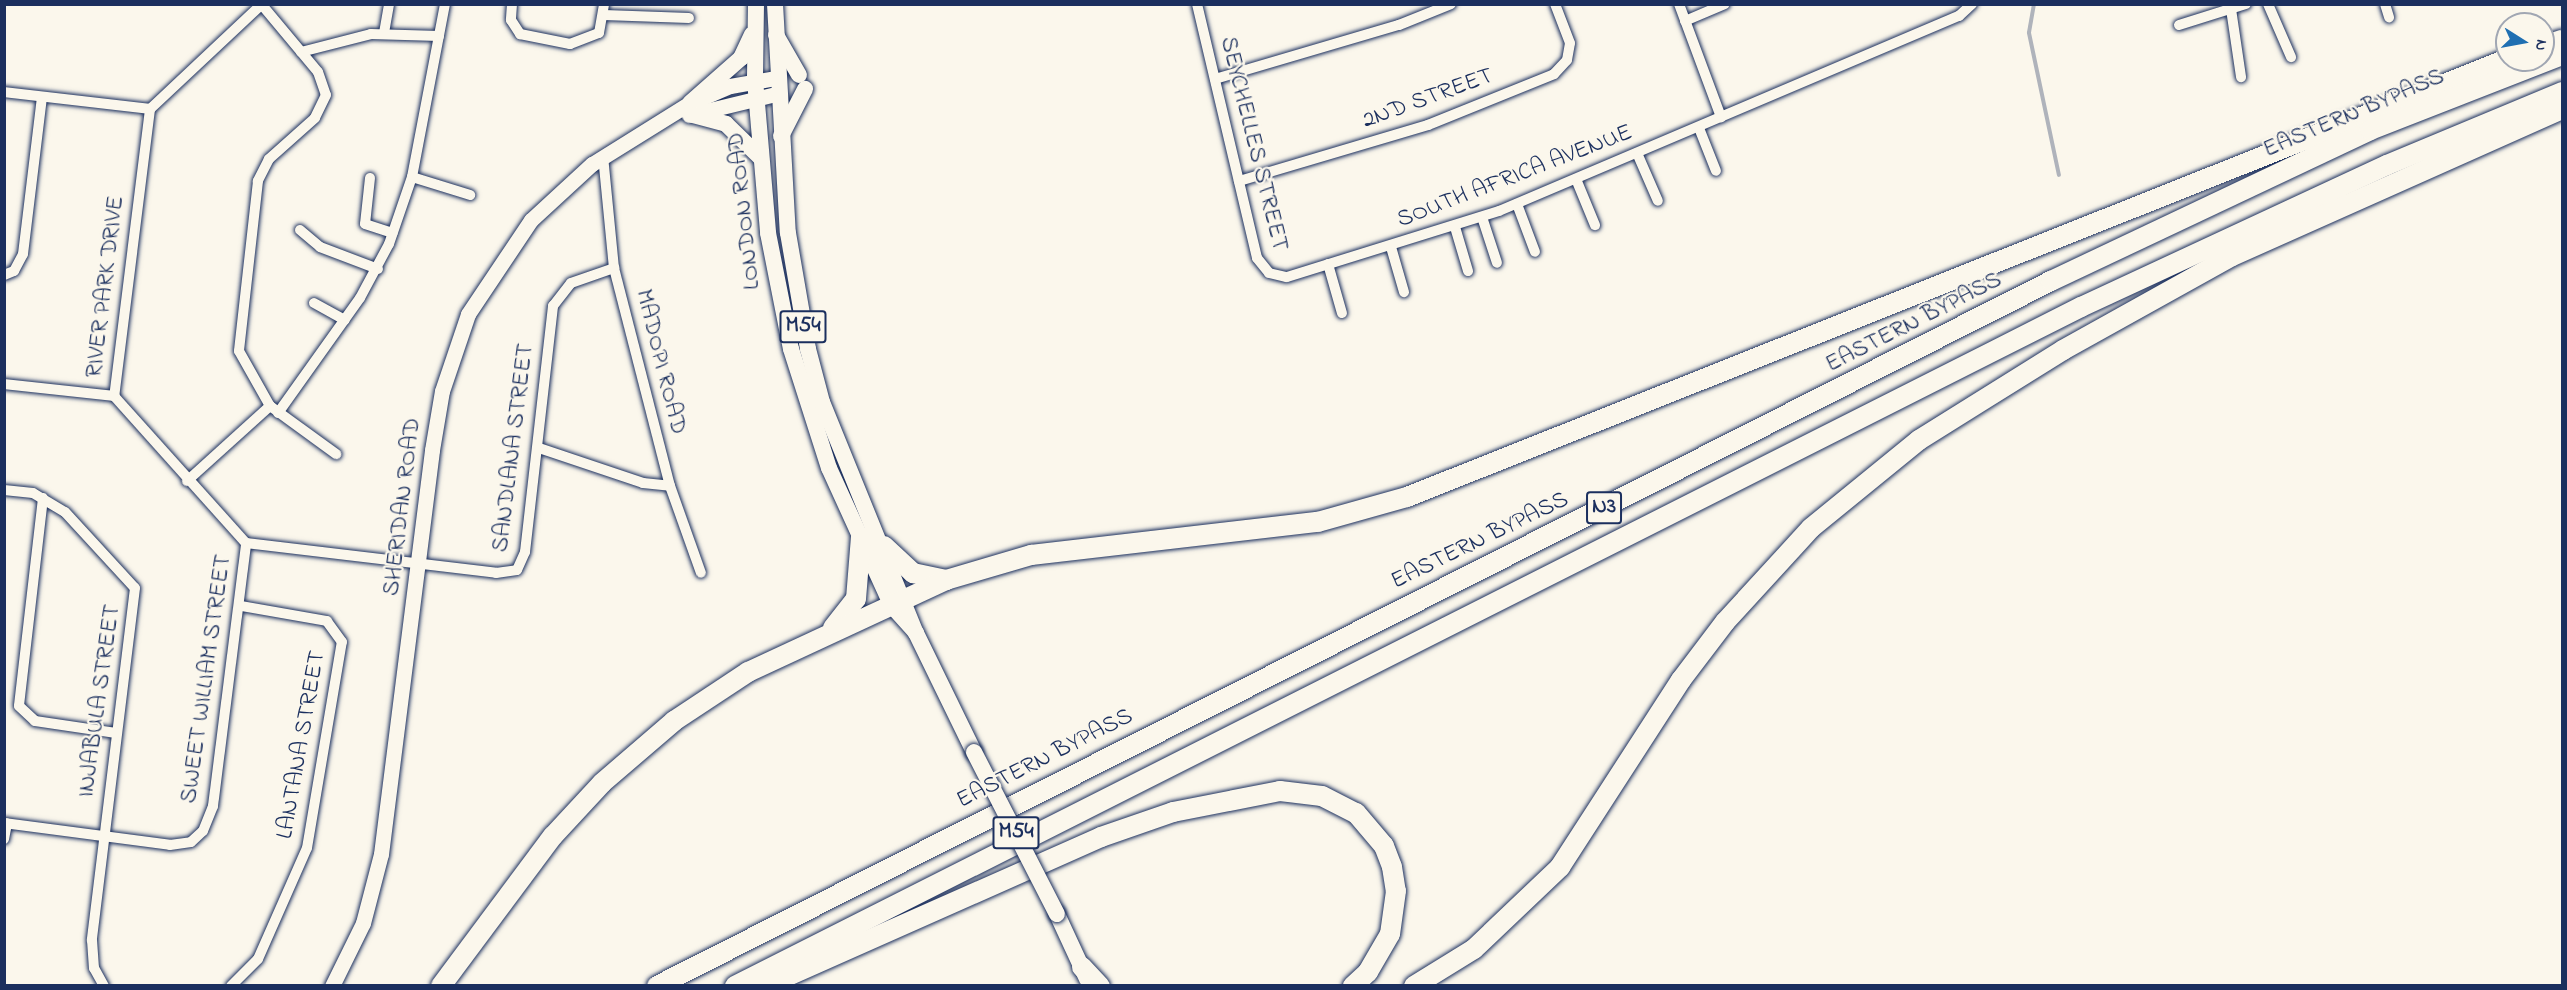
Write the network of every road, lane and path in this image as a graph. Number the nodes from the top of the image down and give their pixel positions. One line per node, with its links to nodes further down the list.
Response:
1 (389, 4): 24 (street)
2 (445, 4): 25 (street)
3 (512, 4): 17 (street)
4 (756, 4): 21 (main road, LONDON ROAD / M54)
5 (775, 4): 23 (main road, LONDON ROAD / M54)
6 (1197, 4): 31 (street, SEYCHELLES STREET)
7 (1451, 4): 31 (street)
8 (1555, 4): 51 (street, 2ND STREET)
9 (1679, 4): 20 (street)
10 (1725, 4): 20 (street)
11 (1972, 4): 41 (street, SOUTH AFRICA AVENUE)
12 (2246, 4): 16 (street)
13 (2268, 4): 28 (street)
14 (2385, 4): 18 (street)
15 (262, 5): 26 (street); 39 (street)
16 (2231, 9): 22 (street); 30 (street)
17 (604, 10): 19 (street)
18 (2389, 17)
19 (689, 18)
20 (1685, 21): 41 (street)
21 (756, 22): 32 (main road, LONDON ROAD / M54); 40 (main road)
22 (2179, 25)
23 (774, 31): 33 (main road, LONDON ROAD / M54); 43 (main road)
24 (384, 33): 25 (street); 26 (street)
25 (439, 36): 48 (street)
26 (301, 52): 75 (street)
27 (2562, 55): 100 (highway, EASTERN BYPASS / N3)
28 (2290, 57)
29 (2495, 64): 87 (highway)
30 (2241, 77)
31 (1215, 79): 51 (street, SEYCHELLES STREET)
32 (755, 80): 33 (street, SHERIDAN ROAD); 37 (main road, LONDON ROAD / M54); 40 (street, SHERIDAN ROAD)
33 (776, 86): 37 (street, SHERIDAN ROAD); 43 (main road, LONDON ROAD / M54)
34 (4, 92): 36 (street)
35 (2562, 92): 101 (highway, N3)
36 (42, 97): 39 (street); 67 (street)
37 (757, 98): 40 (street, SHERIDAN ROAD); 46 (main road, LONDON ROAD / M54)
38 (2562, 108): 106 (highway)
39 (150, 109): 74 (street, RIVER PARK DRIVE)
40 (692, 109): 45 (street, SHERIDAN ROAD); 46 (main road)
41 (1721, 117): 42 (street, SOUTH AFRICA AVENUE)
42 (1699, 128): 44 (street, SOUTH AFRICA AVENUE); 47 (street)
43 (780, 140): 84 (main road, LONDON ROAD / M54)
44 (1637, 153): 50 (street, SOUTH AFRICA AVENUE); 53 (street)
45 (603, 156): 64 (street, MADOPI ROAD); 85 (street, SHERIDAN ROAD)
46 (761, 158): 82 (main road, LONDON ROAD / M54)
47 (1716, 171)
48 (412, 177): 52 (street); 59 (street)
49 (370, 178): 59 (street)
50 (1576, 179): 54 (street, SOUTH AFRICA AVENUE); 56 (street)
51 (1239, 181): 68 (street, SEYCHELLES STREET)
52 (470, 195)
53 (1658, 201)
54 (1517, 204): 55 (street, SOUTH AFRICA AVENUE); 61 (street)
55 (1482, 217): 57 (street, SOUTH AFRICA AVENUE); 63 (street)
56 (1596, 225)
57 (1455, 227): 60 (street, SOUTH AFRICA AVENUE); 66 (street)
58 (300, 230): 65 (street)
59 (393, 233): 65 (street)
60 (1391, 247): 62 (street, SOUTH AFRICA AVENUE); 69 (street)
61 (1535, 252)
62 (1328, 264): 68 (street, SOUTH AFRICA AVENUE); 71 (street)
63 (1497, 264)
64 (614, 268): 76 (street, SANDLANA STREET); 79 (street, MADOPI ROAD)
65 (378, 269): 72 (street)
66 (1468, 271)
67 (4, 275)
68 (1287, 277)
69 (1404, 292)
70 (314, 303): 72 (street)
71 (1342, 313)
72 (345, 320): 75 (street)
73 (4, 384): 74 (street)
74 (114, 396): 78 (street, RIVER PARK DRIVE)
75 (274, 410): 77 (street); 78 (street)
76 (539, 448): 79 (street); 85 (street, SANDLANA STREET)
77 (336, 454)
78 (187, 482): 83 (street, RIVER PARK DRIVE)
79 (670, 486): 86 (street, MADOPI ROAD)
80 (4, 490): 81 (street, INJABULA STREET)
81 (43, 498): 91 (street, INJABULA STREET); 91 (street)
82 (861, 537): 88 (main road, LONDON ROAD / M54); 90 (highway)
83 (246, 543): 85 (street); 89 (street, SWEET WILLIAM STREET)
84 (884, 546): 87 (highway); 88 (main road, LONDON ROAD / M54)
85 (418, 561): 98 (street, SHERIDAN ROAD)
86 (701, 573)
87 (946, 580): 88 (highway)
88 (899, 603): 90 (highway); 95 (main road, M54, bridge)
89 (240, 606): 93 (street, SWEET WILLIAM STREET); 97 (street, LANTANA STREET)
90 (816, 640): 99 (highway)
91 (116, 733): 93 (street, INJABULA STREET)
92 (6, 823): 93 (street, SWEET WILLIAM STREET); 94 (street)
93 (104, 836): 96 (street, INJABULA STREET)
94 (4, 839)
95 (1082, 967): 103 (main road, M54); 104 (highway)
96 (104, 986)
97 (231, 986)
98 (332, 986)
99 (441, 986)
100 (657, 986)
101 (735, 986)
102 (765, 986): 105 (highway)
103 (1090, 986)
104 (1100, 986)
105 (1353, 986)
106 (1414, 986)

